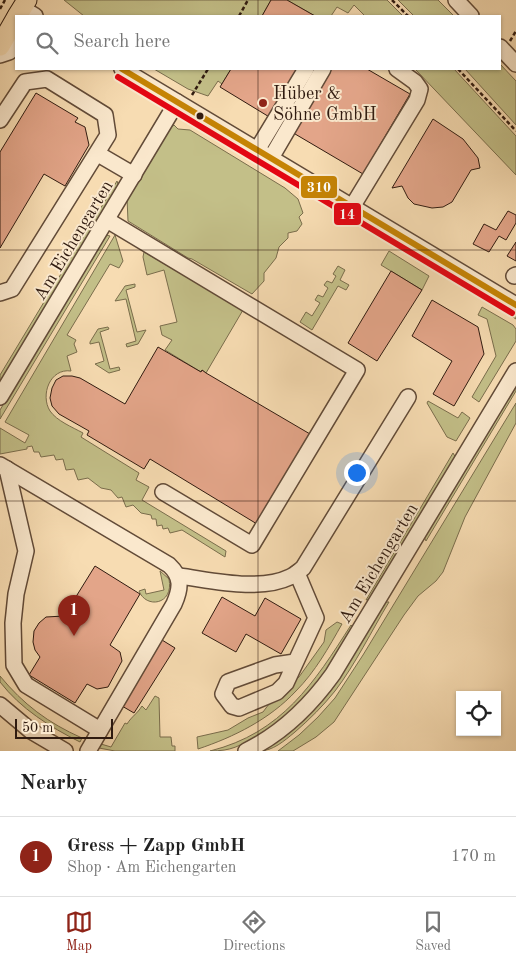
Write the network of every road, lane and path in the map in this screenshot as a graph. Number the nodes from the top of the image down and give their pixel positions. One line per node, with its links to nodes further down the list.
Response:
1 (248, 0): 6 (path)
2 (392, 0): 7 (path)
3 (456, 0): 8 (street)
4 (0, 9): 5 (path)
5 (21, 10)
6 (240, 15)
7 (407, 15)
8 (471, 15)
9 (15, 20): 10 (main road)
10 (0, 46)
11 (15, 47): 13 (street)
12 (501, 48): 14 (street)
13 (0, 55)
14 (516, 64)
15 (124, 70): 21 (street)
16 (207, 70): 21 (path)
17 (305, 70): 24 (street)
18 (322, 70): 26 (street)
19 (398, 70): 28 (street)
20 (459, 70): 23 (path)
21 (181, 105): 24 (street); 27 (street, Am Eichengarten)
22 (0, 120): 25 (street)
23 (516, 131)
24 (257, 150): 26 (street)
25 (98, 154): 27 (street); 30 (street)
26 (271, 158): 28 (street)
27 (134, 175): 29 (street, Am Eichengarten)
28 (352, 207): 31 (street)
29 (107, 220): 33 (street, Am Eichengarten); 36 (street)
30 (0, 292)
31 (516, 305)
32 (516, 370): 44 (street, Am Eichengarten)
33 (0, 397)
34 (408, 397): 37 (street)
35 (3, 467): 38 (street); 41 (street)
36 (163, 492)
37 (296, 573): 38 (street); 39 (street)
38 (179, 576): 41 (street)
39 (295, 662)
40 (0, 705): 42 (street)
41 (100, 730): 43 (street)
42 (66, 751)
43 (88, 751)
44 (246, 751)

